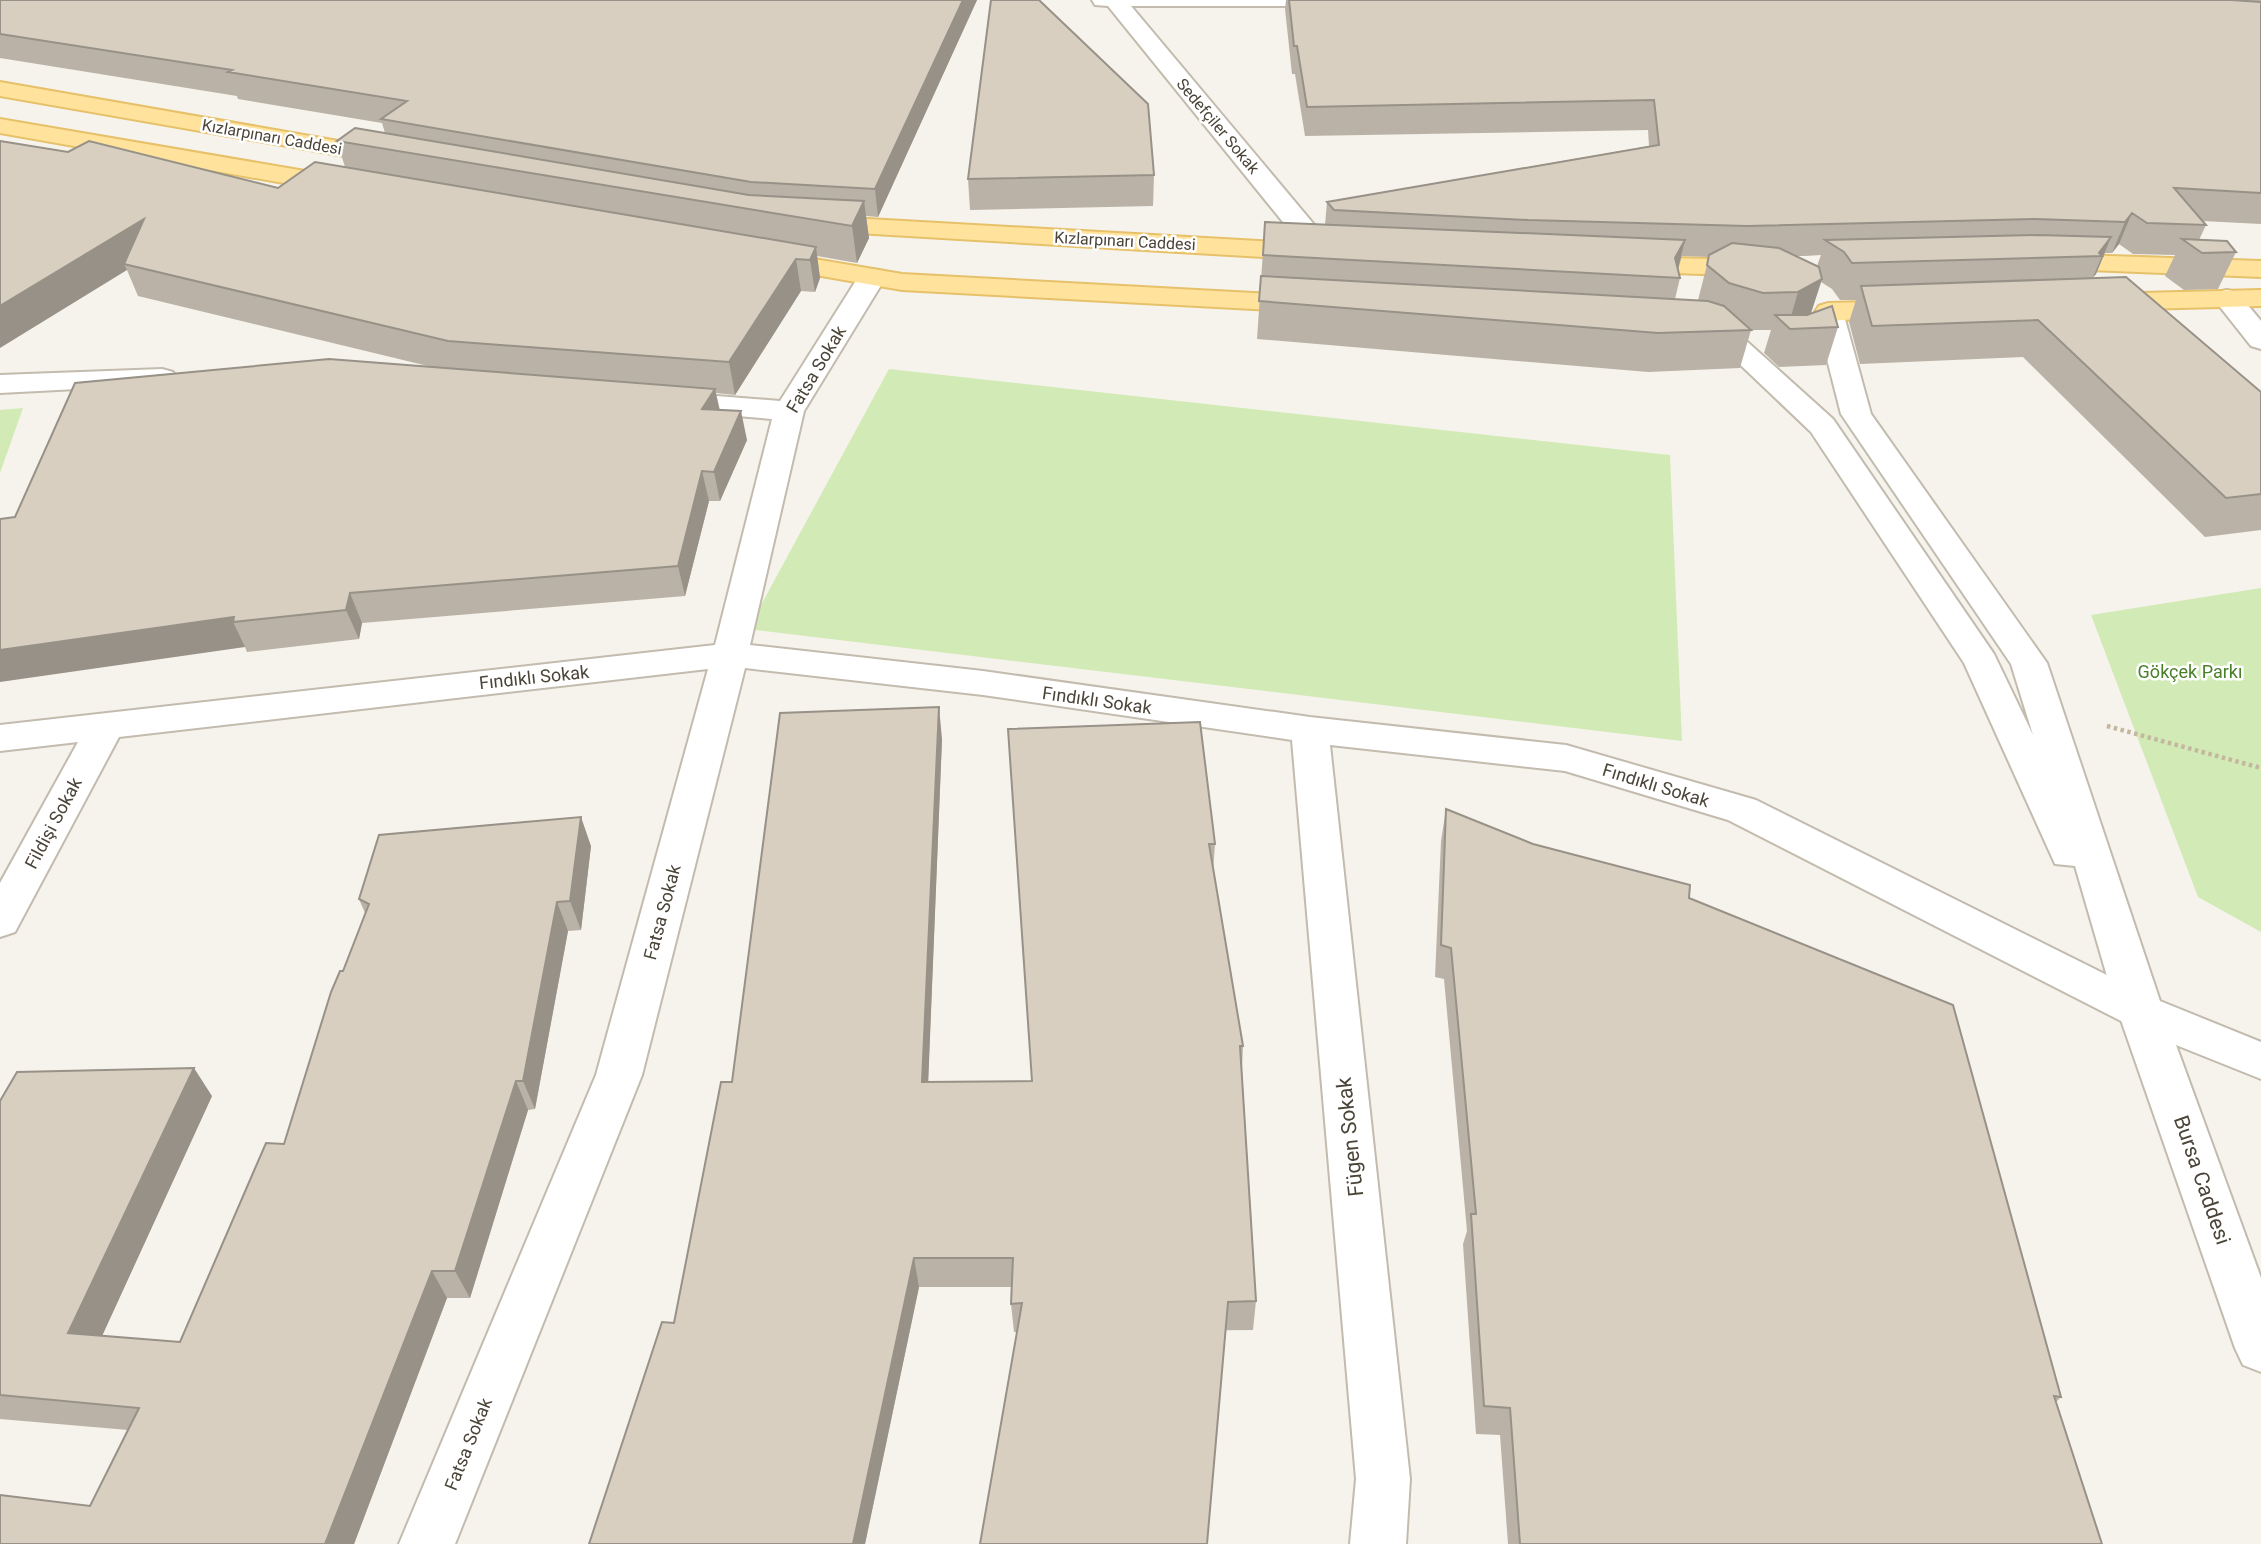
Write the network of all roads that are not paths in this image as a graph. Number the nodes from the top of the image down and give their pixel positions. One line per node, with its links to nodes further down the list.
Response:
1 (1110, 0): 2 (street); 8 (street, Sedefçiler Sokak)
2 (1301, 0)
3 (0, 89): 5 (main road, Kızlarpınarı Caddesi)
4 (0, 126): 6 (main road, Kızlarpınarı Caddesi)
5 (412, 161)
6 (376, 191)
7 (794, 223): 8 (main road, Kızlarpınarı Caddesi)
8 (1322, 252): 9 (main road, Kızlarpınarı Caddesi)
9 (1349, 254)
10 (748, 255): 16 (main road)
11 (2023, 261): 14 (main road)
12 (1604, 264): 13 (main road)
13 (1739, 268): 15 (main road); 17 (main road)
14 (2261, 269)
15 (1788, 272)
16 (872, 277): 22 (main road); 31 (street, Fatsa Sokak)
17 (1682, 290)
18 (2227, 298): 19 (main road); 21 (main road); 26 (street)
19 (2261, 298)
20 (1822, 302): 23 (main road); 25 (main road); 37 (street)
21 (2080, 303)
22 (1340, 306)
23 (1935, 308)
24 (1708, 328): 27 (main road); 37 (street)
25 (1805, 338)
26 (2261, 340)
27 (1774, 343)
28 (190, 377): 29 (street)
29 (0, 384)
30 (639, 399): 31 (street)
31 (789, 411): 32 (street, Fatsa Sokak)
32 (730, 655): 33 (street, Fındıklı Sokak); 34 (street, Fındıklı Sokak); 40 (street, Fatsa Sokak)
33 (106, 726): 35 (street, Fındıklı Sokak); 36 (street, Fildişi Sokak)
34 (1310, 730): 37 (street, Fındıklı Sokak); 41 (street, Fügen Sokak)
35 (0, 738)
36 (0, 921)
37 (2142, 1012): 38 (street, Fındıklı Sokak); 39 (street, Bursa Caddesi)
38 (2261, 1061)
39 (2261, 1348)
40 (427, 1544)
41 (1378, 1544)

